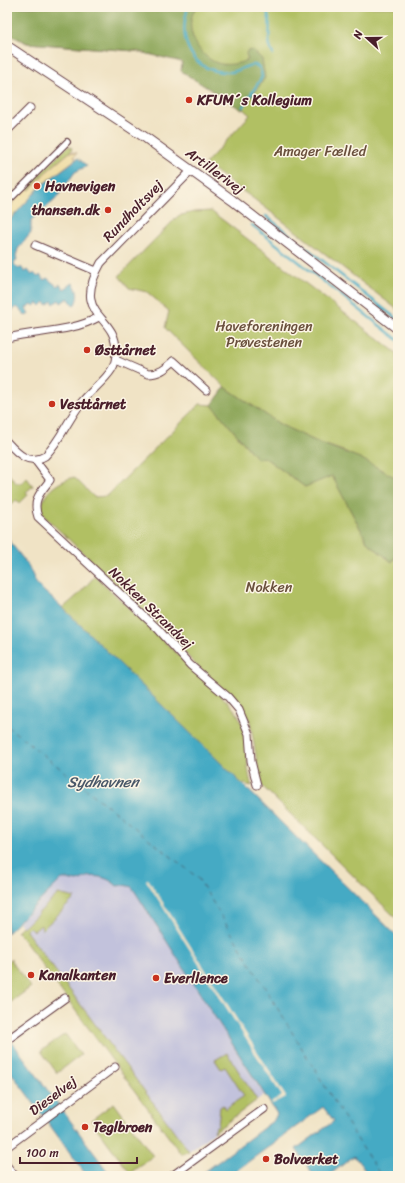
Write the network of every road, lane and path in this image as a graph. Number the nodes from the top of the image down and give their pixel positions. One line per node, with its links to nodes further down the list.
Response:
1 (7, 46): 5 (street, Artillerivej)
2 (30, 108): 3 (street)
3 (7, 131)
4 (67, 142): 6 (street)
5 (191, 171): 8 (street, Rundholtsvej); 10 (street, Artillerivej)
6 (8, 199)
7 (35, 245): 8 (street)
8 (96, 271): 9 (street, Rundholtsvej)
9 (99, 317): 11 (street); 12 (street, Rundholtsvej)
10 (398, 329)
11 (7, 338)
12 (116, 360): 13 (street); 15 (street)
13 (206, 390)
14 (7, 442): 15 (street)
15 (35, 460): 16 (street, Nokken Strandvej)
16 (257, 785)
17 (65, 998): 18 (street)
18 (9, 1038)
19 (115, 1067): 21 (street, Dieselvej)
20 (264, 1109): 24 (street)
21 (7, 1147)
22 (7, 1166): 23 (street)
23 (15, 1176)
24 (172, 1176)

